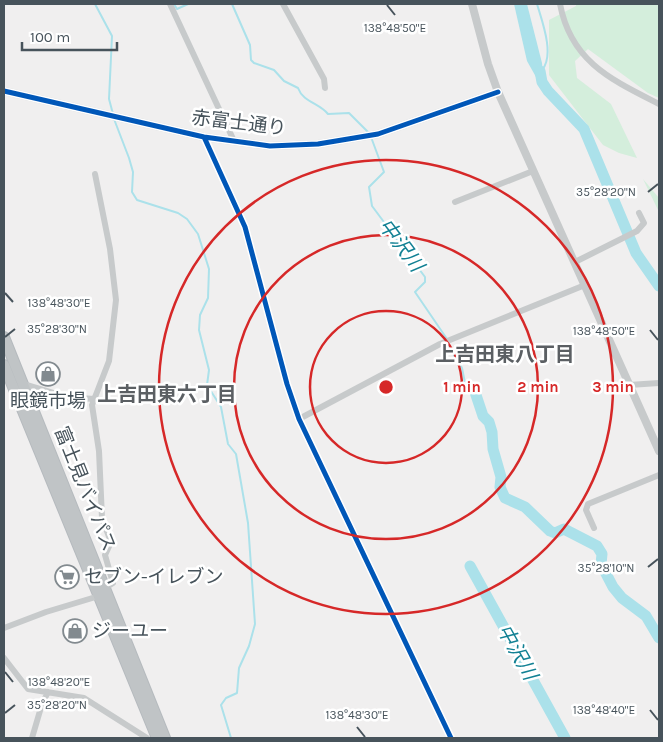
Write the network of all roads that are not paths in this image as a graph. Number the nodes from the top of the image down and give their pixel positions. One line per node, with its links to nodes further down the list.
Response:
1 (170, 4): 10 (street)
2 (284, 4): 5 (street)
3 (472, 4): 7 (street)
4 (560, 4): 8 (street)
5 (325, 88)
6 (4, 91): 9 (street, 赤富士通り)
7 (498, 92): 10 (street, 赤富士通り); 11 (street)
8 (659, 104)
9 (204, 137): 10 (street, 赤富士通り); 23 (street)
10 (234, 141)
11 (532, 172): 13 (street); 15 (street)
12 (95, 174): 22 (street)
13 (455, 202)
14 (639, 213): 15 (street)
15 (575, 262): 16 (street)
16 (585, 285): 21 (street); 23 (street)
17 (4, 336): 20 (highway, 富士見バイパス)
18 (4, 365): 27 (highway, 富士見バイパス)
19 (659, 382): 21 (street)
20 (24, 384): 22 (street); 27 (highway, 富士見バイパス)
21 (629, 385): 24 (street)
22 (94, 399): 27 (street)
23 (299, 419): 35 (street)
24 (659, 452)
25 (659, 474): 26 (street)
26 (594, 528)
27 (102, 592): 28 (street); 33 (highway, 富士見バイパス); 34 (highway, 富士見バイパス)
28 (4, 628)
29 (4, 658): 30 (street)
30 (48, 692): 31 (street); 32 (street)
31 (32, 738)
32 (147, 738)
33 (157, 738)
34 (165, 738)
35 (451, 738)

